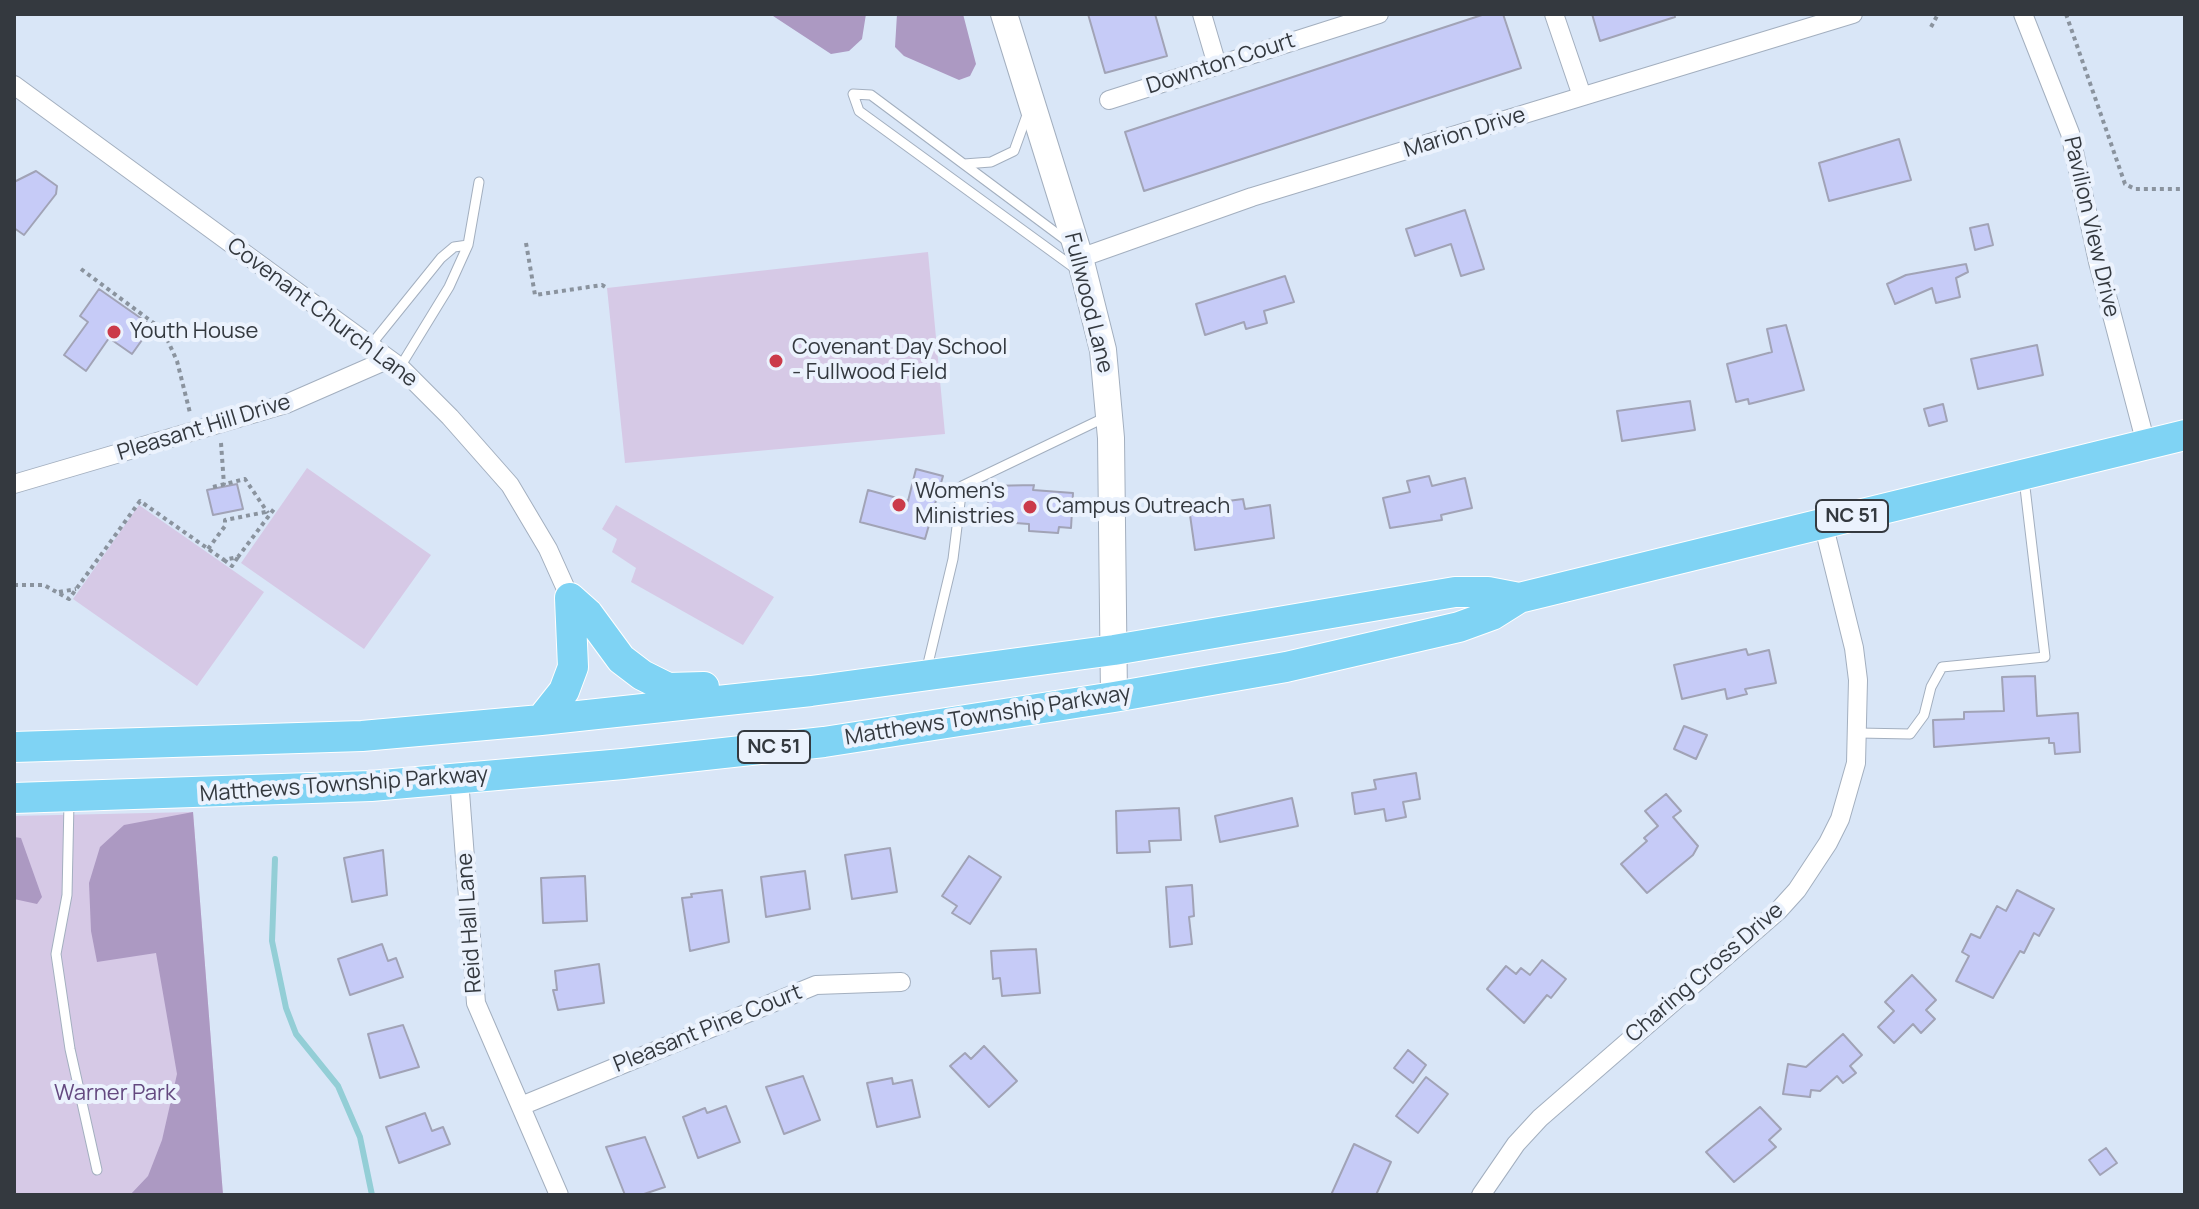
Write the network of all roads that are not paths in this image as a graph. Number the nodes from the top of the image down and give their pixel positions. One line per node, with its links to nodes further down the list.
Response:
1 (1004, 14): 9 (street, Fullwood Lane)
2 (1202, 14): 7 (street)
3 (1379, 14): 7 (street, Downton Court)
4 (1554, 14): 10 (street)
5 (1853, 14): 10 (street, Marion Drive)
6 (2023, 14): 20 (street, Pavilion View Drive)
7 (1217, 65): 11 (street, Downton Court)
8 (14, 85): 16 (street, Covenant Church Lane)
9 (1029, 95): 12 (lane); 15 (street, Fullwood Lane)
10 (1582, 96): 15 (street, Marion Drive)
11 (1109, 100)
12 (964, 164): 15 (lane); 15 (lane)
13 (479, 182): 14 (lane)
14 (468, 245): 16 (lane); 17 (lane)
15 (1080, 260): 18 (street, Fullwood Lane)
16 (370, 346): 17 (street, Covenant Church Lane)
17 (394, 363): 22 (street, Pleasant Hill Drive); 24 (street, Covenant Church Lane)
18 (1109, 416): 26 (street, Fullwood Lane); 27 (lane)
19 (2185, 435): 20 (main road, Matthews Township Parkway / NC 51)
20 (2146, 444): 21 (main road, Matthews Township Parkway / NC 51)
21 (2023, 473): 23 (main road, Matthews Township Parkway / NC 51); 31 (lane)
22 (14, 484)
23 (1823, 523): 25 (main road, Matthews Township Parkway / NC 51); 31 (street, Charing Cross Drive)
24 (570, 598): 28 (main road); 30 (main road)
25 (1519, 598): 26 (main road, Matthews Township Parkway / NC 51); 29 (main road, Matthews Township Parkway / NC 51)
26 (1114, 650): 27 (main road, Matthews Township Parkway / NC 51); 29 (street, Fullwood Lane)
27 (925, 675): 28 (main road, Matthews Township Parkway / NC 51)
28 (811, 691): 30 (main road, Matthews Township Parkway / NC 51)
29 (1114, 697): 33 (main road, Matthews Township Parkway / NC 51)
30 (541, 720): 32 (main road, Matthews Township Parkway / NC 51)
31 (1859, 733): 40 (street, Charing Cross Drive)
32 (14, 747)
33 (459, 779): 35 (main road, Matthews Township Parkway / NC 51); 37 (street, Reid Hall Lane)
34 (14, 798): 35 (main road, Matthews Township Parkway / NC 51)
35 (69, 798): 38 (lane)
36 (901, 982): 37 (street, Pleasant Pine Court)
37 (521, 1106): 39 (street, Reid Hall Lane)
38 (97, 1170)
39 (559, 1195)
40 (1481, 1195)

